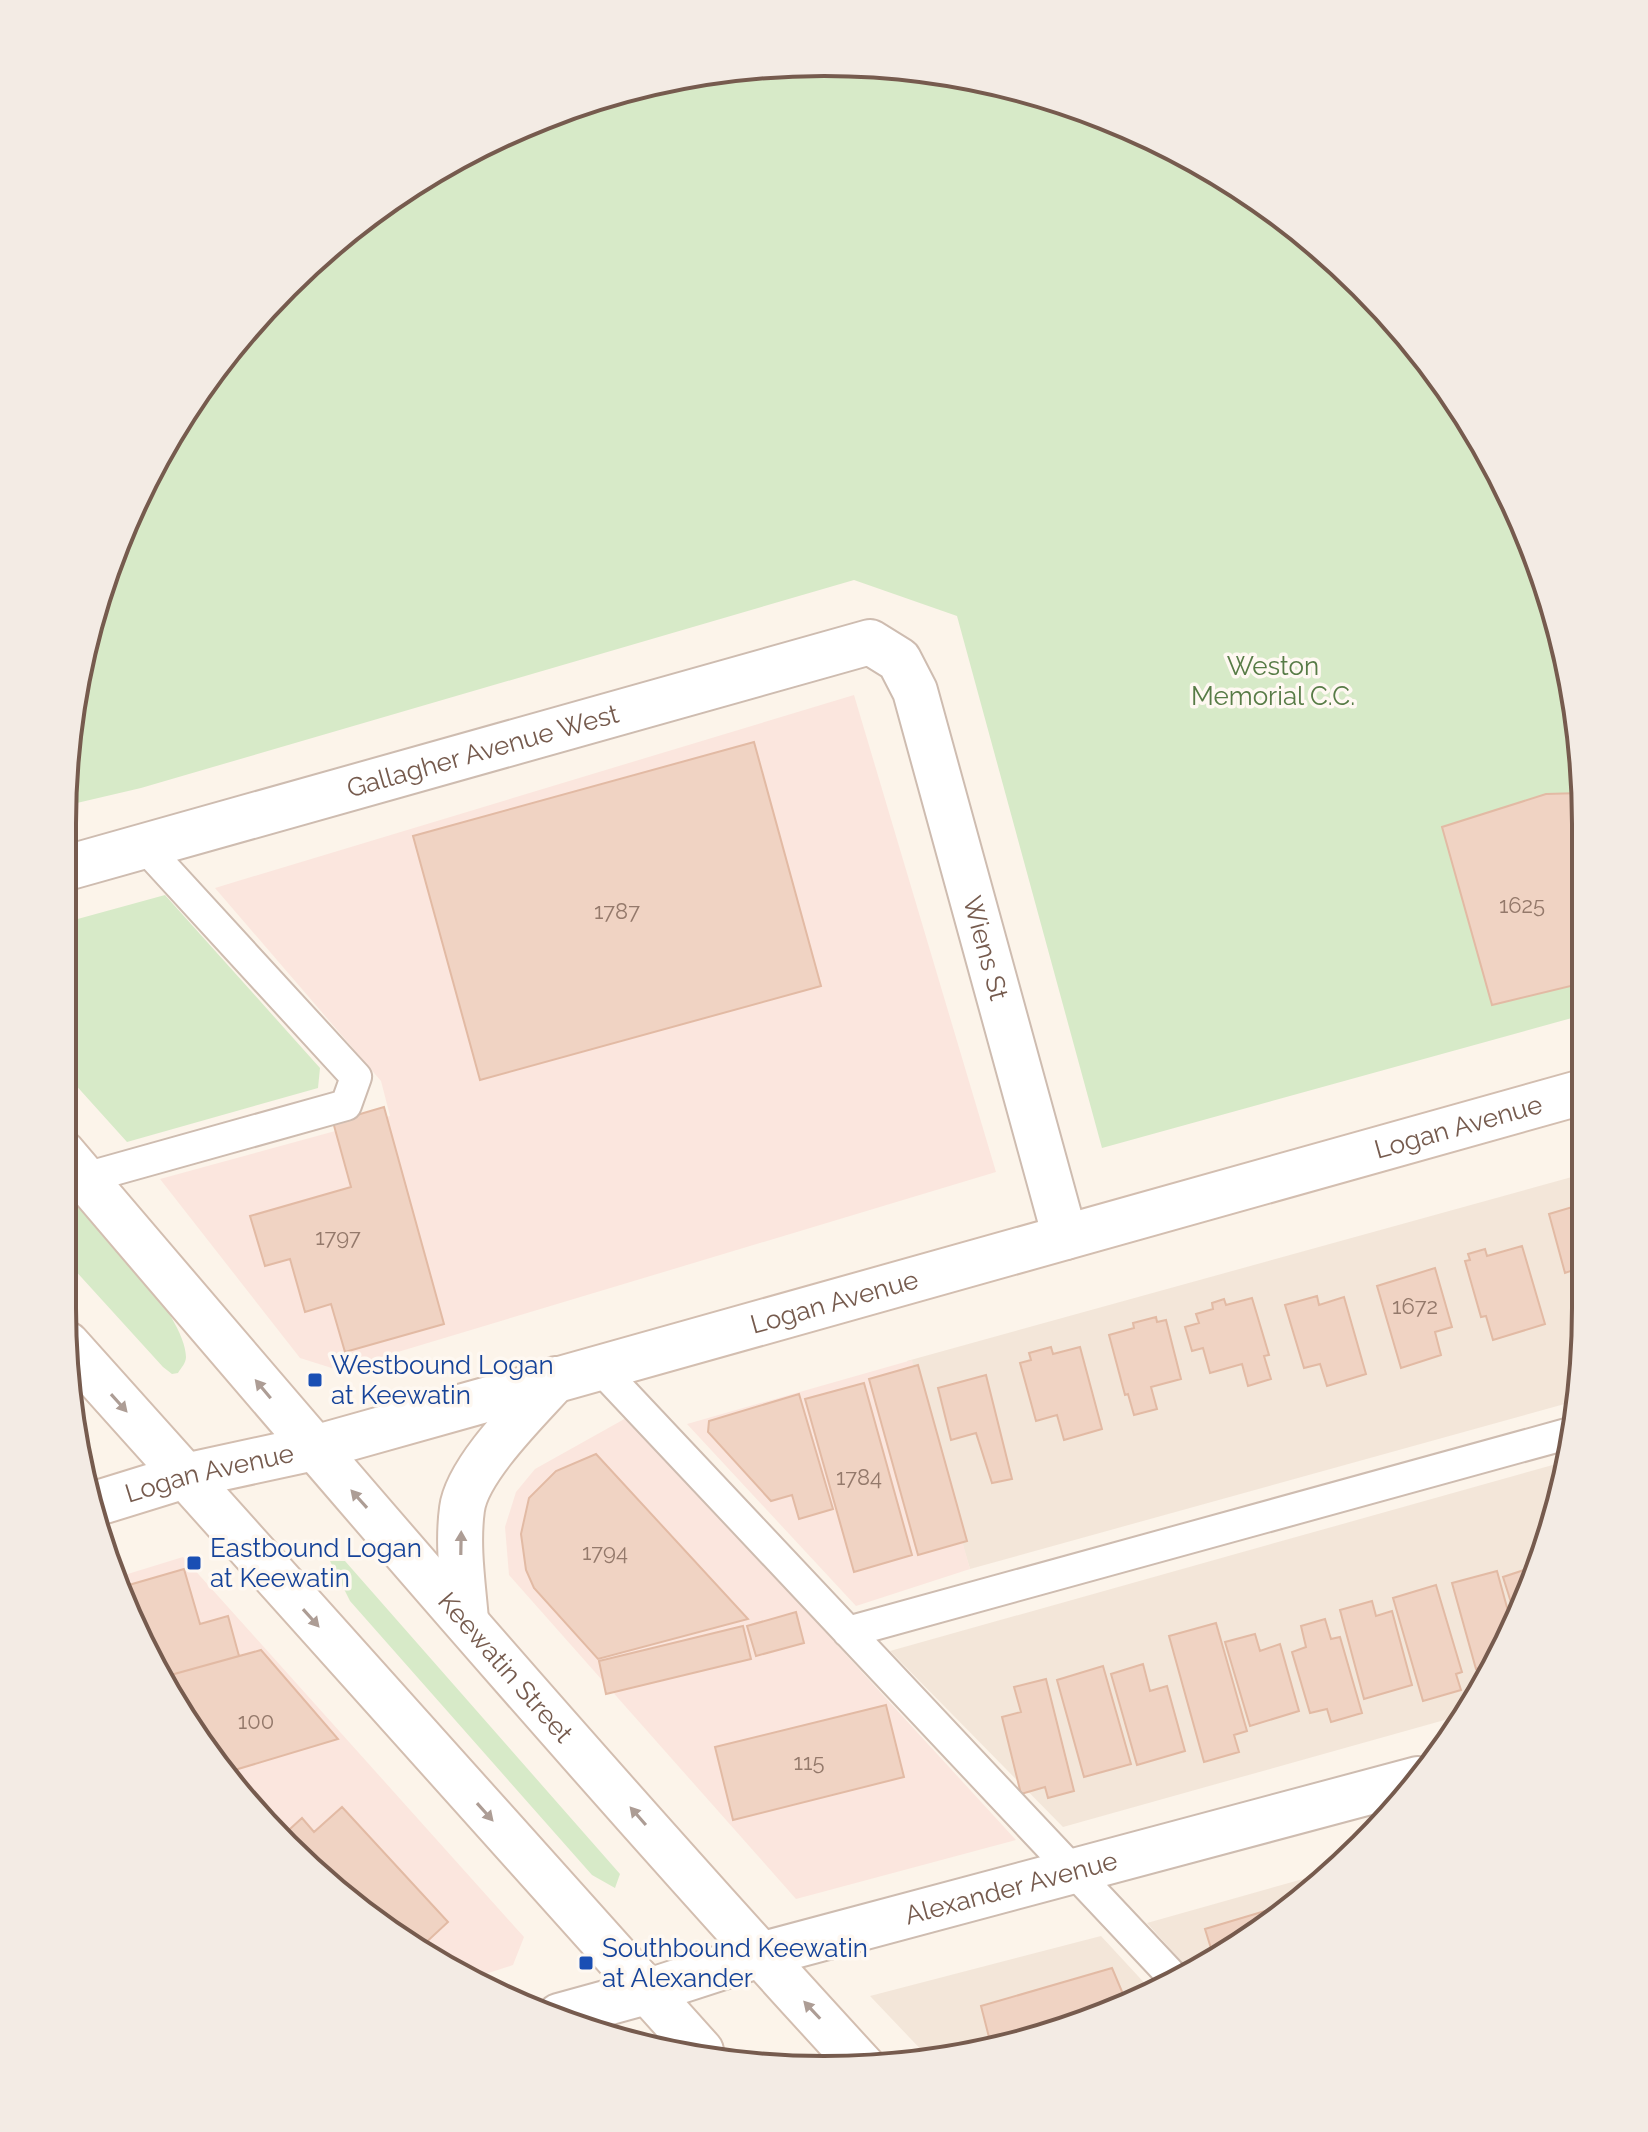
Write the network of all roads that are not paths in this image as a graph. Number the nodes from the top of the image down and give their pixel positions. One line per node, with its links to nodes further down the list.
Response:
1 (899, 660): 2 (main road, Gallagher Avenue West); 7 (main road, Wiens St)
2 (145, 847): 3 (main road, Gallagher Avenue West); 5 (lane)
3 (76, 866)
4 (1572, 1095): 7 (main road, Logan Avenue)
5 (76, 1165)
6 (76, 1167): 12 (main road, Keewatin Street, one-way to 6)
7 (1065, 1237): 9 (main road, Logan Avenue)
8 (78, 1356): 13 (main road, one-way to 13)
9 (599, 1367): 10 (main road, Logan Avenue); 16 (lane)
10 (557, 1378): 12 (main road, Logan Avenue); 15 (main road, one-way to 10)
11 (1561, 1436): 16 (lane)
12 (314, 1448): 13 (main road, Logan Avenue); 15 (main road, Keewatin Street, one-way to 12)
13 (185, 1476): 14 (main road, Logan Avenue); 21 (main road, one-way to 21)
14 (101, 1502)
15 (466, 1620): 19 (main road, Keewatin Street, one-way to 15)
16 (848, 1632): 18 (lane)
17 (1400, 1784): 18 (main road, Alexander Avenue)
18 (1076, 1872): 19 (main road, Alexander Avenue); 20 (lane)
19 (760, 1955): 21 (main road, Alexander Avenue); 24 (main road, Keewatin Street, one-way to 19)
20 (1168, 1972)
21 (646, 1992): 22 (main road, Alexander Avenue); 23 (main road)
22 (573, 2012)
23 (695, 2045)
24 (852, 2055)

